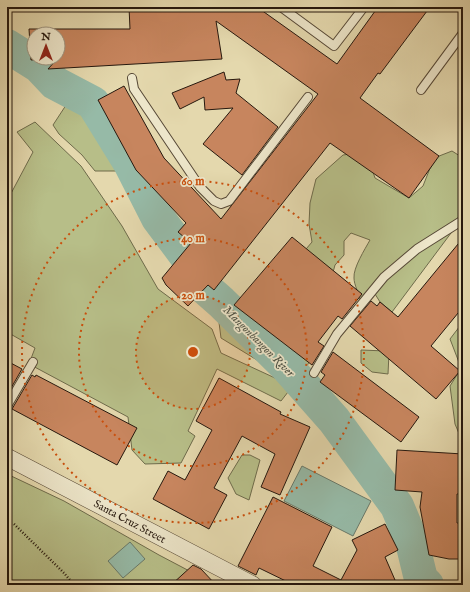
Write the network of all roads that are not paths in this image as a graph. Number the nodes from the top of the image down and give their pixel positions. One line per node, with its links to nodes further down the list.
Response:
1 (281, 7): 2 (lane)
2 (364, 7)
3 (463, 33): 5 (lane)
4 (132, 78): 6 (lane)
5 (421, 90)
6 (308, 97)
7 (463, 220): 9 (lane)
8 (33, 362): 10 (lane)
9 (314, 373)
10 (7, 406)
11 (7, 457): 12 (street, Santa Cruz Street)
12 (253, 585)

